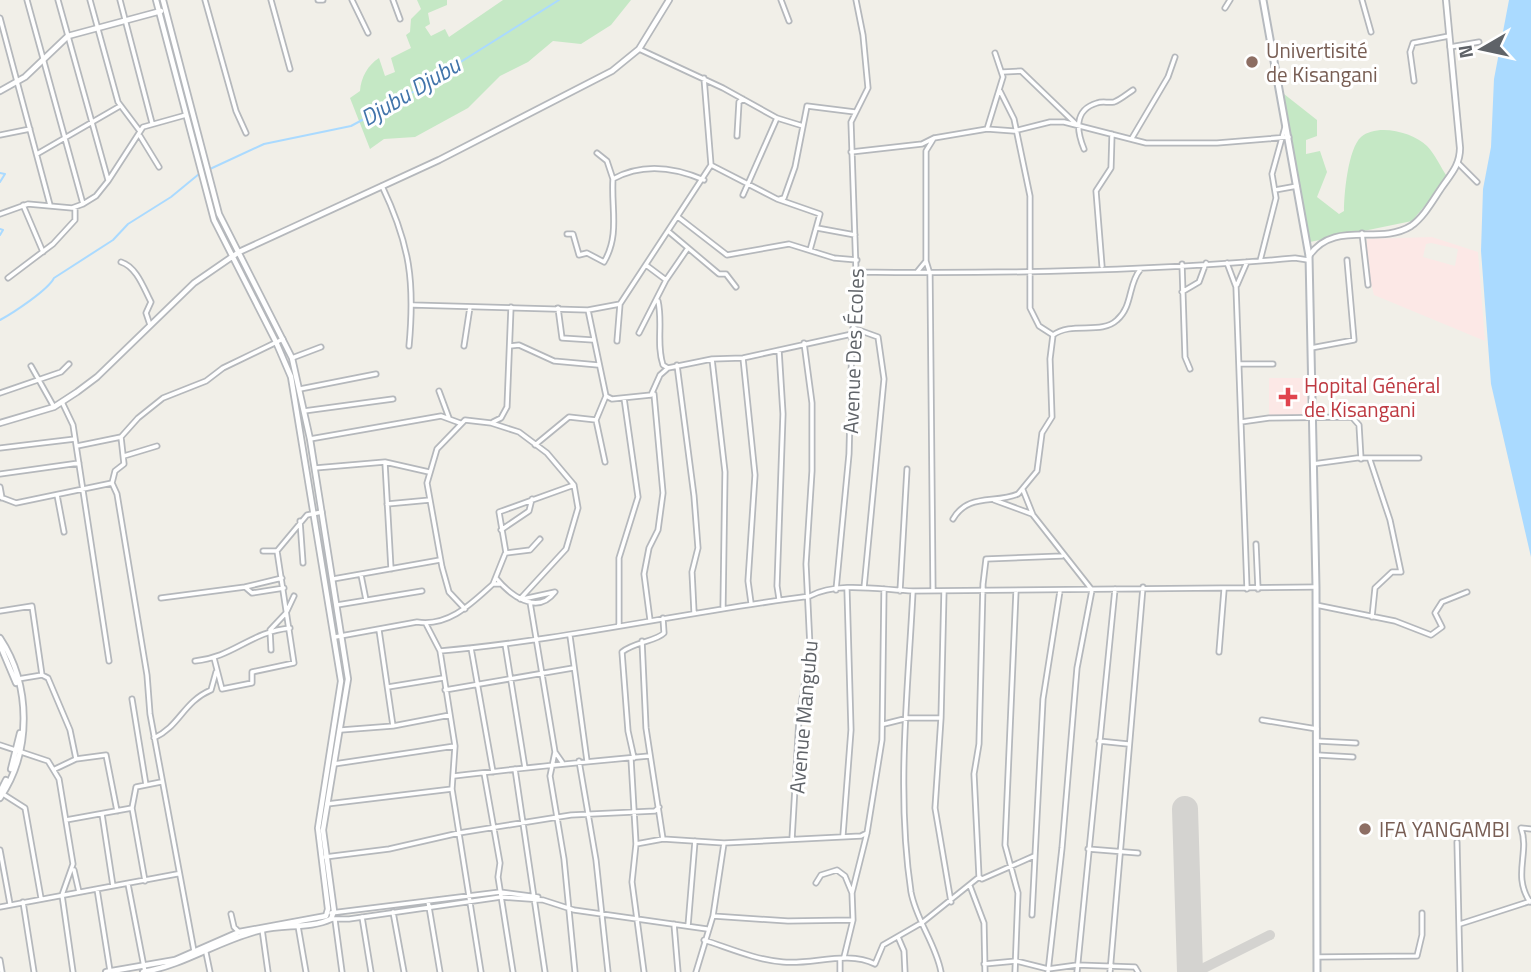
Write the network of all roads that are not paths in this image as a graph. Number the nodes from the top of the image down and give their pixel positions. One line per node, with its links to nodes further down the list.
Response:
1 (27, 0): 34 (street)
2 (58, 0): 27 (street)
3 (90, 0): 24 (street)
4 (120, 0): 22 (street)
5 (156, 0): 19 (street)
6 (163, 0): 19 (street)
7 (205, 0): 57 (street)
8 (271, 0): 35 (street)
9 (352, 0): 26 (street)
10 (393, 0): 21 (street)
11 (669, 0): 31 (street)
12 (781, 0): 23 (street)
13 (856, 0): 45 (street, Avenue Des Écoles)
14 (1230, 0): 18 (street)
15 (1263, 0): 50 (main road)
16 (1362, 0): 25 (street)
17 (1446, 0): 28 (street)
18 (1225, 8)
19 (162, 11): 22 (street); 46 (street); 75 (street)
20 (0, 18): 38 (street)
21 (400, 19)
22 (126, 20): 24 (street); 49 (street)
23 (789, 21)
24 (97, 27): 27 (street); 44 (street)
25 (1371, 32)
26 (368, 33)
27 (68, 36): 34 (street); 48 (street)
28 (1449, 36): 30 (street); 39 (street)
29 (1479, 42): 30 (street)
30 (1450, 47): 72 (street)
31 (639, 49): 37 (street); 81 (street)
32 (995, 53): 36 (street)
33 (1175, 57): 64 (street)
34 (43, 60): 38 (street); 61 (street)
35 (290, 69)
36 (1003, 72): 40 (street); 51 (street)
37 (704, 78): 43 (street); 73 (street)
38 (18, 81): 42 (street); 53 (street)
39 (1414, 81)
40 (1000, 90): 54 (street); 55 (street)
41 (1133, 90): 51 (street)
42 (0, 91)
43 (743, 99): 47 (street); 60 (street)
44 (120, 106): 48 (street); 56 (street)
45 (855, 112): 52 (street); 69 (street, Avenue Des Écoles)
46 (186, 115): 49 (street); 75 (street)
47 (777, 118): 52 (street); 80 (street)
48 (93, 122): 61 (street); 78 (street)
49 (152, 123): 56 (street)
50 (1286, 123): 62 (main road); 65 (street)
51 (1077, 125): 55 (street); 58 (street); 67 (street)
52 (803, 126): 85 (street)
53 (30, 129): 59 (street); 71 (street)
54 (987, 129): 55 (street); 63 (street)
55 (1014, 131): 117 (street)
56 (139, 133): 74 (street); 78 (street)
57 (246, 133)
58 (1112, 134): 64 (street); 115 (street)
59 (0, 135)
60 (737, 136)
61 (65, 137): 71 (street); 86 (street)
62 (1289, 137): 65 (street); 82 (main road)
63 (933, 138): 66 (street); 68 (street)
64 (1131, 139): 65 (street)
65 (1280, 140): 83 (street)
66 (922, 144): 68 (street); 69 (street)
67 (1084, 149)
68 (926, 151): 107 (street)
69 (851, 152): 96 (street, Avenue Des Écoles)
70 (597, 153): 76 (street)
71 (37, 154): 88 (street)
72 (1458, 163): 79 (street); 94 (street)
73 (711, 165): 77 (street); 80 (street)
74 (159, 167)
75 (204, 169): 102 (street); 103 (street)
76 (613, 179): 77 (street); 95 (street)
77 (704, 180): 91 (street)
78 (108, 181): 86 (street)
79 (1477, 182)
80 (747, 184): 84 (street); 85 (street)
81 (382, 187): 102 (street); 131 (street)
82 (1297, 187): 83 (street); 97 (main road)
83 (1275, 190): 108 (street)
84 (743, 194)
85 (780, 200): 92 (street)
86 (83, 204): 89 (street)
87 (23, 205): 88 (street); 90 (street); 101 (street)
88 (50, 205): 89 (street)
89 (75, 208): 101 (street)
90 (0, 214)
91 (678, 217): 93 (street); 100 (street)
92 (817, 228): 96 (street); 100 (street)
93 (668, 231): 99 (street); 114 (street)
94 (1362, 233): 98 (street); 125 (street)
95 (567, 234)
96 (855, 234): 105 (street, Avenue Des Écoles)
97 (1307, 242): 98 (street); 104 (main road)
98 (1317, 244): 104 (street)
99 (688, 248): 124 (street); 126 (street)
100 (810, 250): 105 (street)
101 (43, 252): 123 (street)
102 (239, 252): 103 (street); 141 (street)
103 (233, 256): 136 (street); 144 (street)
104 (1309, 258): 108 (street); 150 (main road)
105 (856, 260): 120 (street, Avenue Des Écoles)
106 (1347, 260): 150 (street)
107 (926, 261): 121 (street); 122 (street)
108 (1260, 261): 110 (street)
109 (121, 262): 136 (street)
110 (1247, 262): 112 (street); 127 (street)
111 (1206, 263): 112 (street); 113 (street); 128 (street)
112 (1227, 263): 127 (street)
113 (1182, 264): 116 (street); 128 (street)
114 (645, 265): 124 (street); 130 (street)
115 (1102, 266): 118 (street); 119 (street)
116 (1141, 269): 119 (street); 140 (street)
117 (1031, 270): 118 (street); 122 (street); 140 (street)
118 (1096, 270): 119 (street)
119 (1110, 270)
120 (856, 272): 121 (street); 137 (street, Avenue Des Écoles)
121 (917, 272): 122 (street)
122 (930, 274): 245 (street)
123 (8, 278)
124 (666, 280): 129 (street)
125 (1368, 285)
126 (736, 287)
127 (1237, 287): 156 (street)
128 (1182, 292): 162 (street)
129 (657, 299): 138 (street); 161 (street)
130 (620, 304): 135 (street); 143 (street)
131 (413, 305): 132 (street); 147 (street)
132 (470, 307): 133 (street); 148 (street)
133 (511, 307): 134 (street); 146 (street)
134 (558, 308): 135 (street); 142 (street)
135 (588, 310): 142 (street)
136 (150, 325): 172 (street)
137 (853, 328): 139 (street, Avenue Des Écoles); 238 (street)
138 (639, 333)
139 (852, 334): 145 (street); 243 (street, Avenue Des Écoles)
140 (1053, 335): 204 (street)
141 (283, 338): 144 (street); 152 (street)
142 (593, 340): 160 (street)
143 (617, 341)
144 (276, 342): 182 (street); 213 (street)
145 (804, 343): 151 (street); 257 (street, Avenue Mangubu)
146 (510, 345): 160 (street); 181 (street)
147 (409, 346)
148 (464, 346)
149 (321, 347): 152 (street)
150 (1311, 348): 175 (main road)
151 (779, 350): 153 (street); 260 (street)
152 (292, 358): 165 (street)
153 (743, 358): 154 (street); 262 (street)
154 (712, 359): 158 (street); 265 (street)
155 (69, 364): 164 (street)
156 (1239, 364): 157 (street); 178 (street)
157 (1273, 364)
158 (677, 365): 161 (street); 269 (street)
159 (32, 366): 164 (street)
160 (598, 366): 169 (street)
161 (668, 368): 167 (street)
162 (1189, 369)
163 (376, 374): 165 (street)
164 (40, 381): 168 (street); 173 (street)
165 (300, 389): 174 (street)
166 (439, 391): 176 (street)
167 (654, 392): 170 (street); 272 (street)
168 (0, 393)
169 (606, 396): 170 (street); 177 (street)
170 (624, 398): 274 (street)
171 (393, 400): 174 (street)
172 (62, 402): 173 (street); 183 (street)
173 (54, 407): 179 (street)
174 (304, 411): 184 (street)
175 (1311, 417): 178 (street); 191 (street); 196 (main road)
176 (449, 418): 180 (street); 184 (street)
177 (596, 420): 185 (street); 193 (street)
178 (1241, 422): 241 (street)
179 (0, 423)
180 (460, 423): 181 (street); 199 (street)
181 (491, 423): 185 (street)
182 (121, 438): 186 (street); 189 (street)
183 (75, 439): 186 (street); 188 (street)
184 (310, 439): 197 (street)
185 (535, 445): 202 (street)
186 (77, 446): 195 (street)
187 (157, 446): 189 (street)
188 (0, 448)
189 (124, 456): 201 (street)
190 (1419, 458): 192 (street)
191 (1361, 459): 192 (street); 196 (street)
192 (1370, 460): 270 (street)
193 (605, 461)
194 (385, 462): 197 (street); 199 (street); 211 (street)
195 (79, 463): 200 (street); 205 (street)
196 (1312, 464): 236 (main road)
197 (315, 468): 212 (street)
198 (907, 469): 250 (street)
199 (429, 472): 210 (street)
200 (0, 474)
201 (112, 483): 205 (street); 311 (street)
202 (574, 485): 208 (street); 261 (street)
203 (0, 487): 207 (street)
204 (1023, 490): 209 (street); 214 (street)
205 (83, 491): 206 (street); 290 (street)
206 (57, 495): 207 (street); 218 (street)
207 (1, 498)
208 (532, 499): 217 (street); 217 (street)
209 (992, 499): 214 (street); 215 (street)
210 (430, 500): 211 (street); 225 (street)
211 (387, 504): 227 (street)
212 (322, 512): 213 (street); 231 (street)
213 (314, 514): 216 (street); 278 (street)
214 (1033, 515): 224 (street)
215 (953, 519)
216 (300, 521): 222 (street); 226 (street)
217 (501, 530): 223 (street)
218 (64, 532)
219 (540, 539): 223 (street)
220 (1256, 544): 242 (street)
221 (263, 551): 222 (street)
222 (278, 552): 229 (street)
223 (506, 553): 230 (street)
224 (1062, 555): 247 (street); 253 (street)
225 (440, 560): 227 (street); 266 (street)
226 (303, 563)
227 (391, 569): 228 (street)
228 (361, 574): 231 (street); 259 (street)
229 (282, 578): 234 (street); 237 (street)
230 (496, 578): 232 (street); 233 (street)
231 (333, 579): 264 (street)
232 (493, 584): 233 (street); 266 (street)
233 (501, 584): 261 (street)
234 (245, 587): 237 (street); 258 (street)
235 (1143, 587): 240 (street); 248 (street); 315 (street)
236 (1316, 587): 242 (street); 263 (main road)
237 (284, 588): 268 (street)
238 (864, 588): 239 (street); 244 (street)
239 (884, 589): 250 (street); 307 (street)
240 (1115, 589): 247 (street); 312 (street)
241 (1247, 589): 242 (street); 248 (street)
242 (1258, 589)
243 (836, 590): 244 (street); 257 (street)
244 (847, 590): 354 (street)
245 (933, 590): 251 (street); 252 (street)
246 (1060, 590): 247 (street); 254 (street); 366 (street)
247 (1092, 590): 424 (street)
248 (1224, 590): 288 (street)
249 (422, 591): 259 (street)
250 (900, 591): 251 (street)
251 (913, 591): 304 (street)
252 (944, 591): 253 (street); 305 (street)
253 (983, 591): 254 (street); 370 (street)
254 (1016, 591): 367 (street)
255 (1467, 592): 270 (street)
256 (294, 596): 268 (street)
257 (810, 596): 260 (street); 356 (street, Avenue Mangubu)
258 (160, 597)
259 (366, 600): 264 (street)
260 (779, 600): 262 (street)
261 (530, 602): 281 (street)
262 (751, 603): 265 (street)
263 (1316, 605): 270 (street); 309 (main road)
264 (337, 606): 278 (street)
265 (723, 607): 269 (street)
266 (465, 610): 273 (street)
267 (0, 611): 295 (street)
268 (287, 611): 275 (street); 276 (street)
269 (694, 612): 271 (street)
270 (1372, 617)
271 (663, 618): 272 (street); 282 (street)
272 (650, 620): 274 (street)
273 (426, 624): 277 (street); 287 (street)
274 (618, 627): 279 (street)
275 (290, 628): 276 (street); 293 (street)
276 (270, 630): 286 (street); 289 (street)
277 (379, 630): 278 (street); 300 (street)
278 (338, 636): 310 (street); 340 (street)
279 (570, 636): 281 (street); 292 (street)
280 (0, 638): 297 (street)
281 (536, 639): 283 (street); 294 (street)
282 (642, 641): 321 (street); 323 (street)
283 (505, 644): 285 (street); 298 (street)
284 (0, 645): 318 (street)
285 (471, 648): 287 (street); 299 (street)
286 (271, 650)
287 (440, 651): 296 (street)
288 (1219, 652)
289 (214, 658): 291 (street); 293 (street)
290 (109, 661)
291 (195, 661)
292 (573, 668): 294 (street); 326 (street)
293 (216, 672): 311 (street)
294 (540, 674): 298 (street); 319 (street)
295 (42, 675): 297 (street); 324 (street)
296 (443, 678): 300 (street); 301 (street)
297 (18, 679): 318 (street)
298 (509, 681): 299 (street); 330 (street)
299 (477, 685): 301 (street); 333 (street)
300 (388, 687): 308 (street)
301 (445, 690): 303 (street)
302 (132, 699): 337 (street)
303 (450, 715): 308 (street); 317 (street)
304 (908, 718): 305 (street); 307 (street); 403 (street)
305 (941, 718): 388 (street)
306 (1262, 720): 309 (street)
307 (884, 724): 353 (street)
308 (393, 726): 310 (street)
309 (1317, 729): 313 (main road)
310 (341, 730): 329 (street)
311 (154, 738): 336 (street)
312 (1100, 741): 315 (street); 361 (street)
313 (1317, 741): 314 (street); 320 (main road)
314 (1356, 743)
315 (1128, 744): 363 (street)
316 (0, 745): 318 (street)
317 (455, 746): 329 (street); 335 (street)
318 (19, 751): 331 (street); 339 (street)
319 (555, 752): 327 (street); 328 (street)
320 (1317, 755): 322 (street); 415 (main road)
321 (649, 756): 323 (street); 341 (street)
322 (1353, 757)
323 (632, 758): 326 (street); 344 (street)
324 (76, 759): 331 (street); 343 (street)
325 (579, 761): 326 (street); 327 (street); 346 (street)
326 (587, 761)
327 (562, 762): 328 (street)
328 (552, 763): 330 (street); 347 (street)
329 (334, 764): 340 (street)
330 (525, 768): 332 (street)
331 (55, 769): 348 (street)
332 (515, 769): 333 (street); 349 (street)
333 (493, 772): 334 (street)
334 (484, 773): 335 (street); 350 (street)
335 (454, 776): 338 (street)
336 (161, 782): 337 (street); 369 (street)
337 (146, 785): 342 (street)
338 (452, 789): 340 (street); 352 (street)
339 (1, 795): 382 (street)
340 (324, 803): 365 (street)
341 (659, 807): 344 (street); 355 (street)
342 (132, 808): 343 (street); 371 (street)
343 (117, 811): 345 (street)
344 (634, 813): 346 (street); 360 (street)
345 (102, 814): 348 (street); 375 (street)
346 (589, 814): 347 (street); 394 (street)
347 (558, 817): 349 (street); 390 (street)
348 (66, 820): 368 (street)
349 (524, 824): 350 (street); 383 (street)
350 (493, 829): 352 (street); 380 (street)
351 (1531, 829): 387 (street)
352 (459, 833): 365 (street); 379 (street)
353 (867, 833): 354 (street); 378 (street)
354 (843, 836): 356 (street)
355 (663, 839): 357 (street); 360 (street)
356 (792, 839): 359 (street)
357 (695, 841): 359 (street); 407 (street)
358 (1457, 842): 405 (street)
359 (724, 843): 398 (street)
360 (636, 844): 401 (street)
361 (1088, 849): 363 (street); 421 (street)
362 (0, 850): 389 (street)
363 (1119, 851): 364 (street); 422 (street)
364 (1138, 853)
365 (323, 856): 399 (street)
366 (1034, 856): 367 (street); 397 (street)
367 (1010, 864): 370 (street); 418 (street)
368 (73, 868): 377 (street); 381 (street)
369 (177, 874): 371 (street); 414 (street)
370 (979, 877): 374 (street)
371 (145, 881): 372 (street)
372 (128, 883): 375 (street); 423 (street)
373 (816, 883): 378 (street)
374 (970, 885): 388 (street); 420 (street)
375 (113, 886): 376 (street)
376 (97, 889): 377 (street); 428 (street)
377 (79, 891): 381 (street)
378 (852, 893): 402 (street)
379 (468, 894): 380 (street); 385 (street); 386 (street)
380 (500, 894): 383 (street); 386 (street); 437 (street)
381 (61, 895): 382 (street); 427 (street)
382 (41, 898): 384 (street)
383 (535, 898): 390 (street); 438 (street)
384 (23, 901): 389 (street); 426 (street)
385 (428, 901): 392 (street); 393 (street)
386 (470, 901): 392 (street); 436 (street)
387 (1530, 901): 405 (street)
388 (951, 902): 403 (street)
389 (10, 904): 391 (street)
390 (570, 905): 394 (street); 439 (street)
391 (0, 907)
392 (429, 907): 393 (street); 435 (street)
393 (390, 910): 399 (street); 400 (street); 434 (street)
394 (601, 911): 401 (street); 440 (street)
395 (1422, 913): 415 (street)
396 (231, 914): 410 (street)
397 (1032, 915)
398 (713, 916): 402 (street); 409 (street)
399 (331, 917): 400 (street); 406 (street); 408 (street); 432 (street)
400 (362, 917): 433 (street)
401 (635, 918): 404 (street); 441 (street)
402 (853, 920): 416 (street)
403 (923, 922): 411 (street); 447 (street)
404 (674, 924): 407 (street); 442 (street)
405 (1460, 924): 454 (street)
406 (298, 926): 408 (street); 431 (street)
407 (688, 926): 409 (street)
408 (262, 928): 410 (street); 413 (street); 430 (street)
409 (707, 929): 412 (street)
410 (239, 932): 413 (street)
411 (898, 937): 419 (street); 446 (street)
412 (704, 940): 416 (street); 443 (street)
413 (205, 948): 414 (street); 423 (street); 429 (street)
414 (194, 951): 423 (street)
415 (1317, 957): 453 (main road)
416 (842, 958): 419 (street); 444 (street)
417 (0, 960): 425 (street)
418 (1016, 961): 420 (street); 424 (street); 449 (street)
419 (875, 964): 445 (street)
420 (984, 964): 448 (street)
421 (1077, 965): 422 (street); 424 (street); 450 (street)
422 (1110, 966): 451 (street); 452 (street)
423 (147, 970): 428 (street)
424 (1048, 971)
425 (2, 972)
426 (34, 972)
427 (73, 972)
428 (108, 972)
429 (210, 972)
430 (268, 972)
431 (306, 972)
432 (342, 972)
433 (371, 972)
434 (404, 972)
435 (440, 972)
436 (481, 972)
437 (513, 972)
438 (545, 972)
439 (575, 972)
440 (608, 972)
441 (644, 972)
442 (678, 972)
443 (696, 972)
444 (840, 972)
445 (876, 972)
446 (905, 972)
447 (940, 972)
448 (985, 972)
449 (1015, 972)
450 (1077, 972)
451 (1110, 972)
452 (1138, 972)
453 (1317, 972)
454 (1460, 972)

